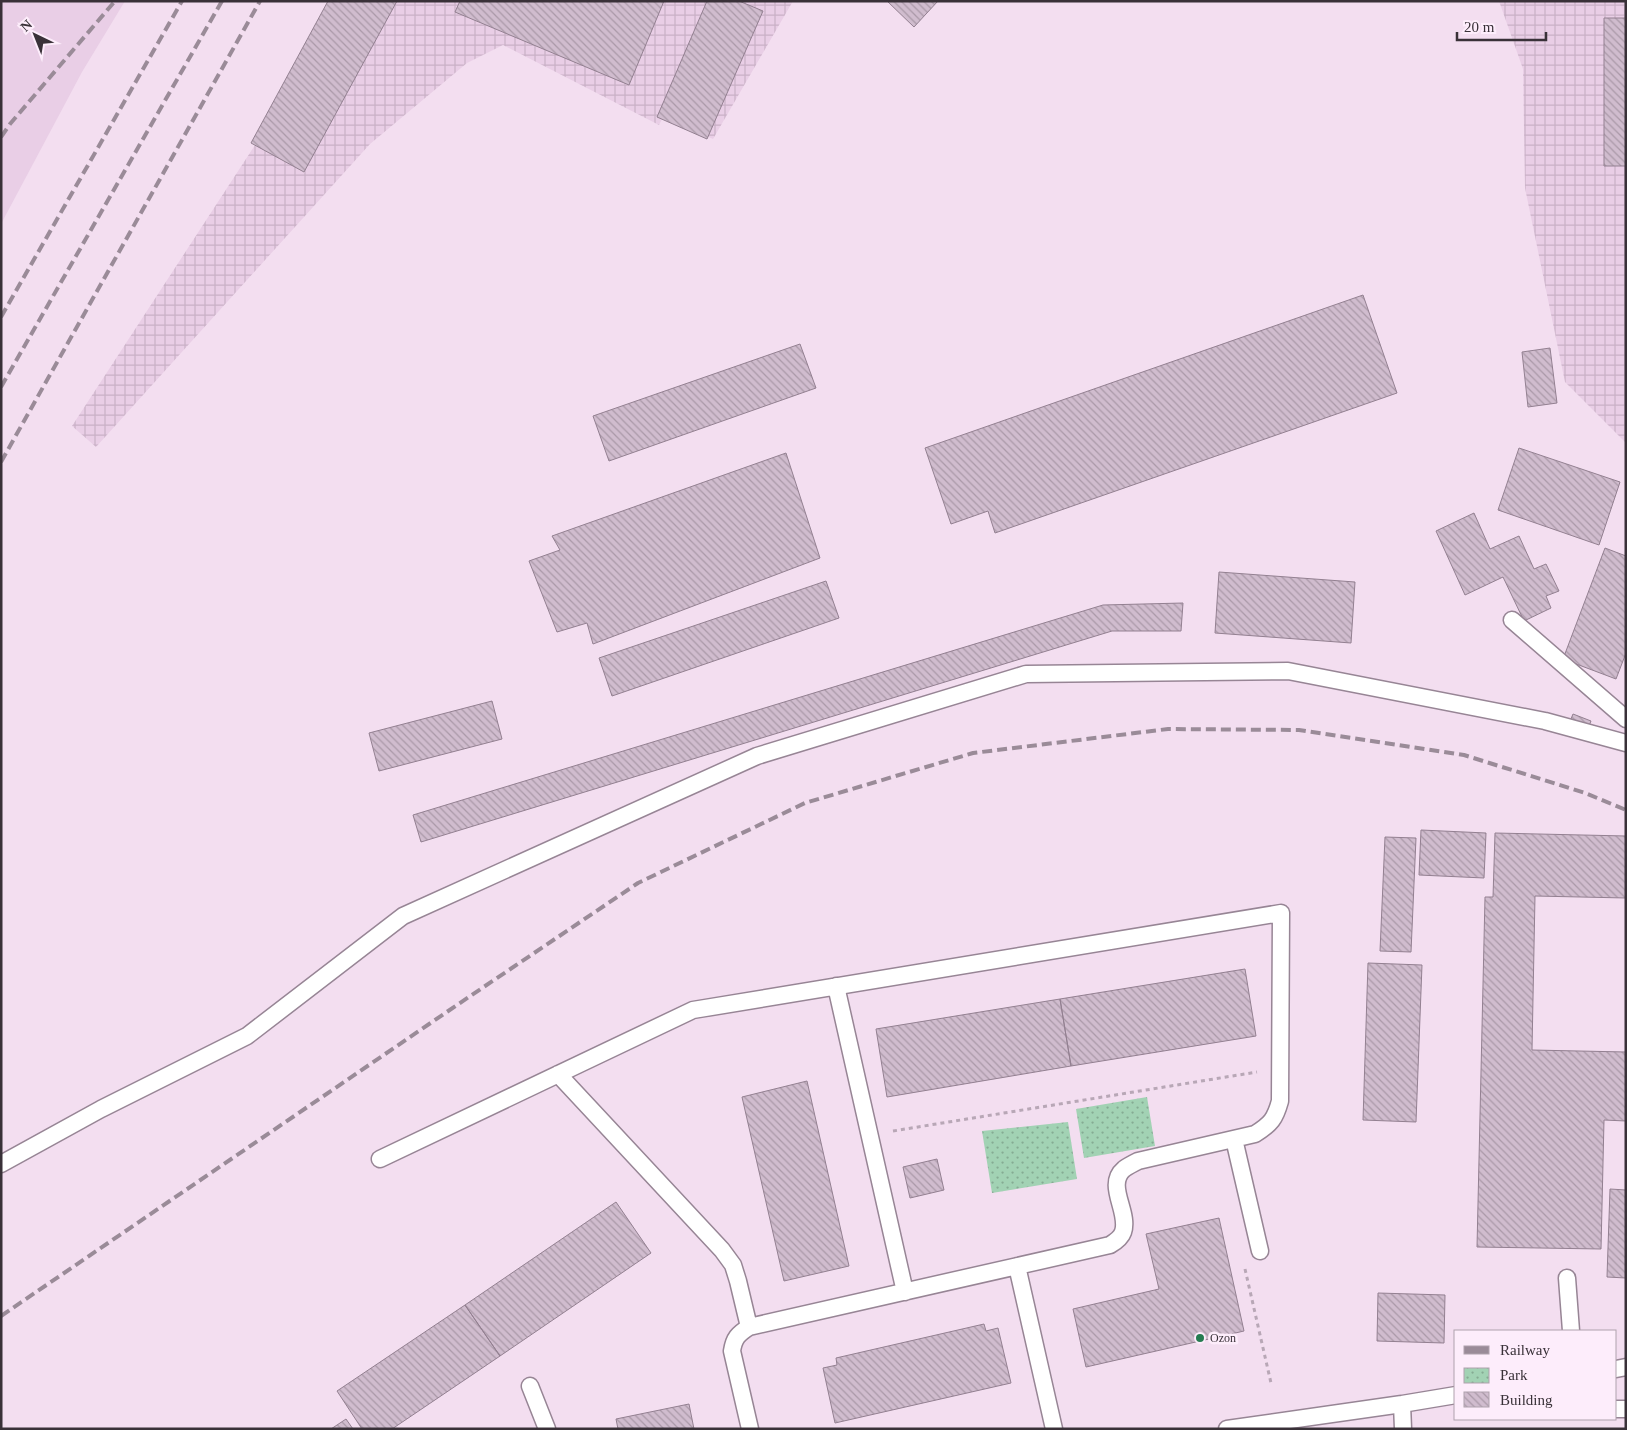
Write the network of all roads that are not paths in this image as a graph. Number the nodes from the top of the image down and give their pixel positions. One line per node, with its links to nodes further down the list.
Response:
1 (1512, 620): 2 (lane)
2 (1626, 720)
3 (1626, 743): 8 (lane)
4 (836, 986): 5 (lane); 6 (lane); 12 (lane)
5 (558, 1074): 7 (lane); 13 (lane)
6 (1234, 1139): 9 (lane); 10 (lane)
7 (380, 1159)
8 (1, 1164)
9 (1260, 1251)
10 (1017, 1266): 12 (lane); 20 (lane)
11 (1566, 1278): 14 (lane)
12 (905, 1292): 13 (lane)
13 (749, 1327): 19 (lane)
14 (1571, 1330)
15 (530, 1386): 18 (lane)
16 (1454, 1395): 17 (lane)
17 (1402, 1404): 21 (lane); 22 (lane)
18 (547, 1429)
19 (750, 1429)
20 (1054, 1429)
21 (1227, 1429)
22 (1403, 1429)

